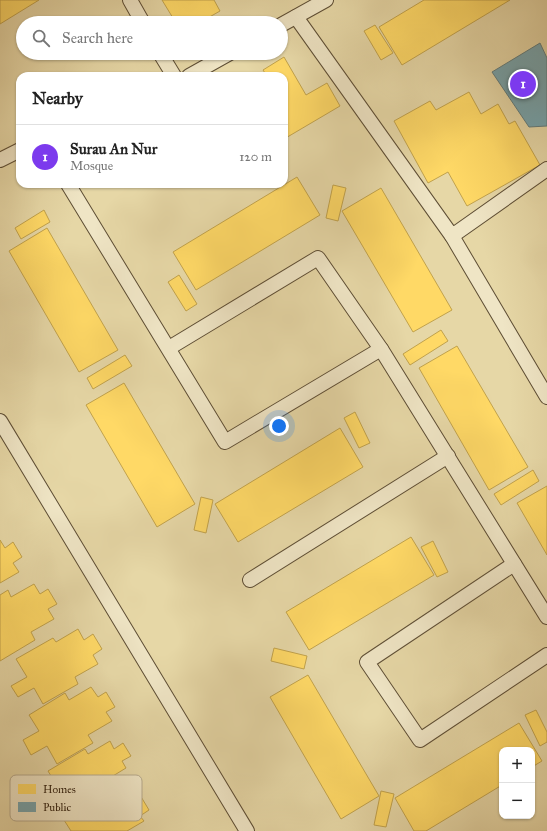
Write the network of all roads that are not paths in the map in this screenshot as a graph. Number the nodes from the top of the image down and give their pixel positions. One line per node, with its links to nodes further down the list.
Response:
1 (130, 0): 3 (lane)
2 (326, 0): 4 (lane)
3 (139, 16)
4 (296, 16): 5 (lane); 14 (lane)
5 (288, 21)
6 (164, 60): 8 (lane)
7 (218, 60): 9 (lane)
8 (172, 72)
9 (196, 72)
10 (16, 152): 11 (lane)
11 (0, 160)
12 (547, 168): 14 (lane)
13 (70, 188): 15 (lane)
14 (452, 236): 17 (lane)
15 (169, 348): 16 (lane); 16 (lane)
16 (381, 349): 19 (lane)
17 (547, 397)
18 (0, 421): 24 (lane)
19 (448, 456): 20 (lane); 21 (lane)
20 (514, 564): 22 (lane); 23 (lane)
21 (250, 580)
22 (547, 617)
23 (547, 655)
24 (247, 831)

